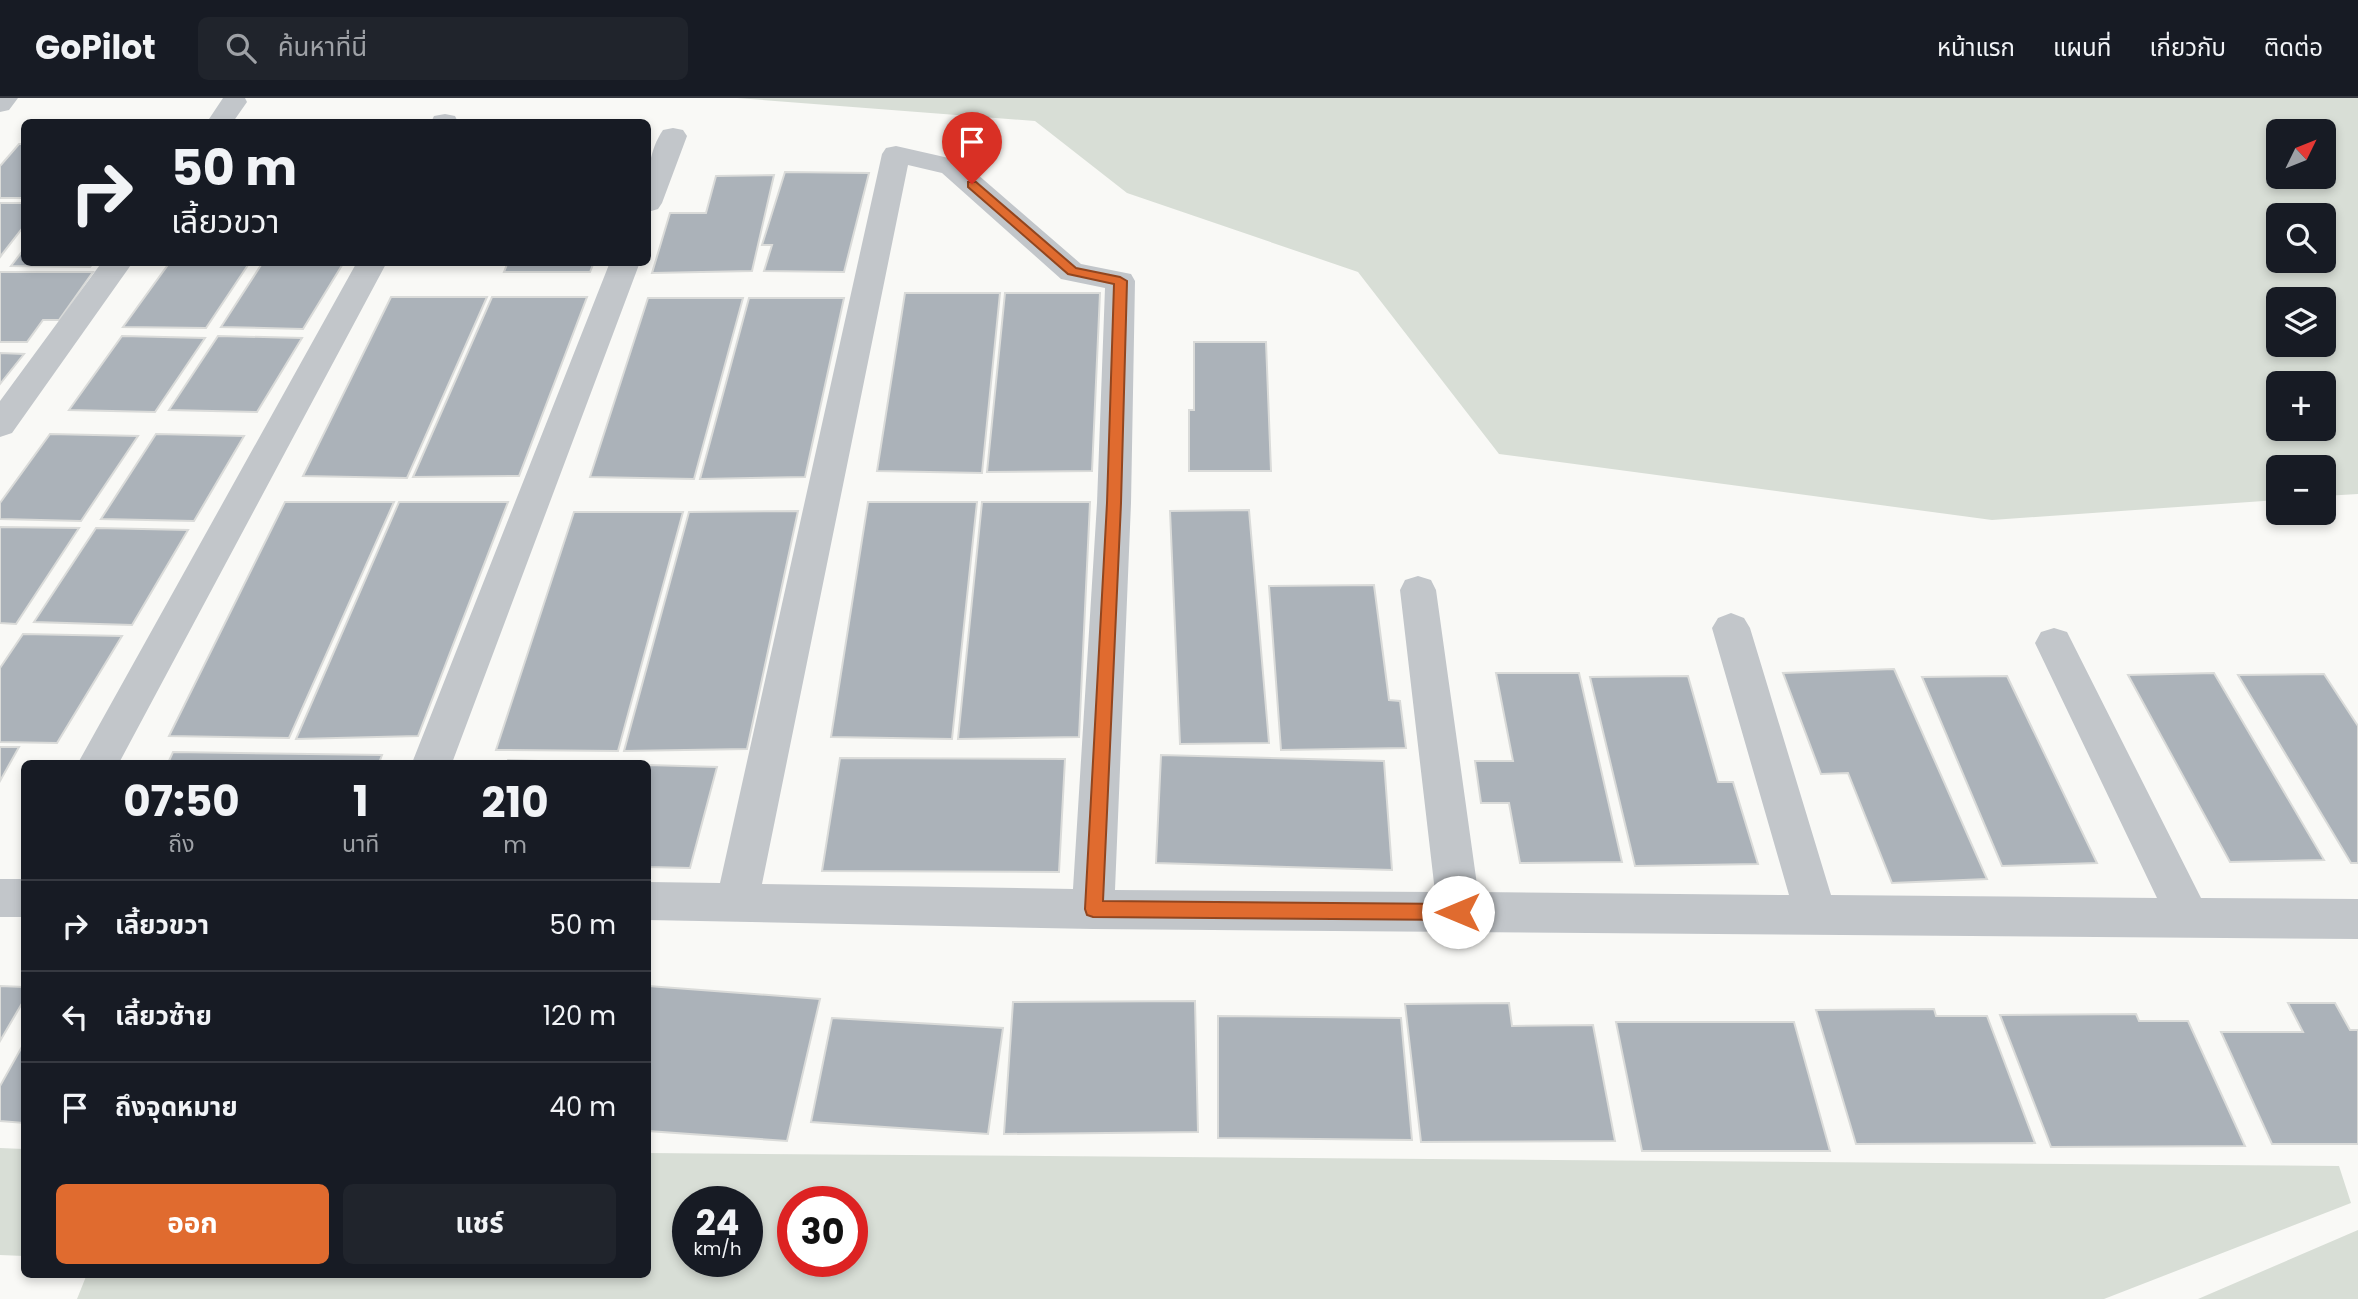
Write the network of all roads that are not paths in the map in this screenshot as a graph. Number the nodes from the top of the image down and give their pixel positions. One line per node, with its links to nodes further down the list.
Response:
1 (5, 98): 2 (street)
2 (0, 104)
3 (673, 136): 4 (street)
4 (651, 195)
5 (115, 266): 8 (street)
6 (370, 266): 12 (street)
7 (623, 266): 13 (street)
8 (0, 425)
9 (1418, 590): 17 (street)
10 (1731, 628): 18 (street)
11 (2054, 643): 19 (street)
12 (99, 760)
13 (433, 760)
14 (651, 901): 15 (street)
15 (737, 902): 16 (street); 16 (street)
16 (1093, 909): 17 (street)
17 (1458, 912): 18 (street)
18 (1816, 915): 19 (street)
19 (2189, 918): 20 (street)
20 (2358, 919)

